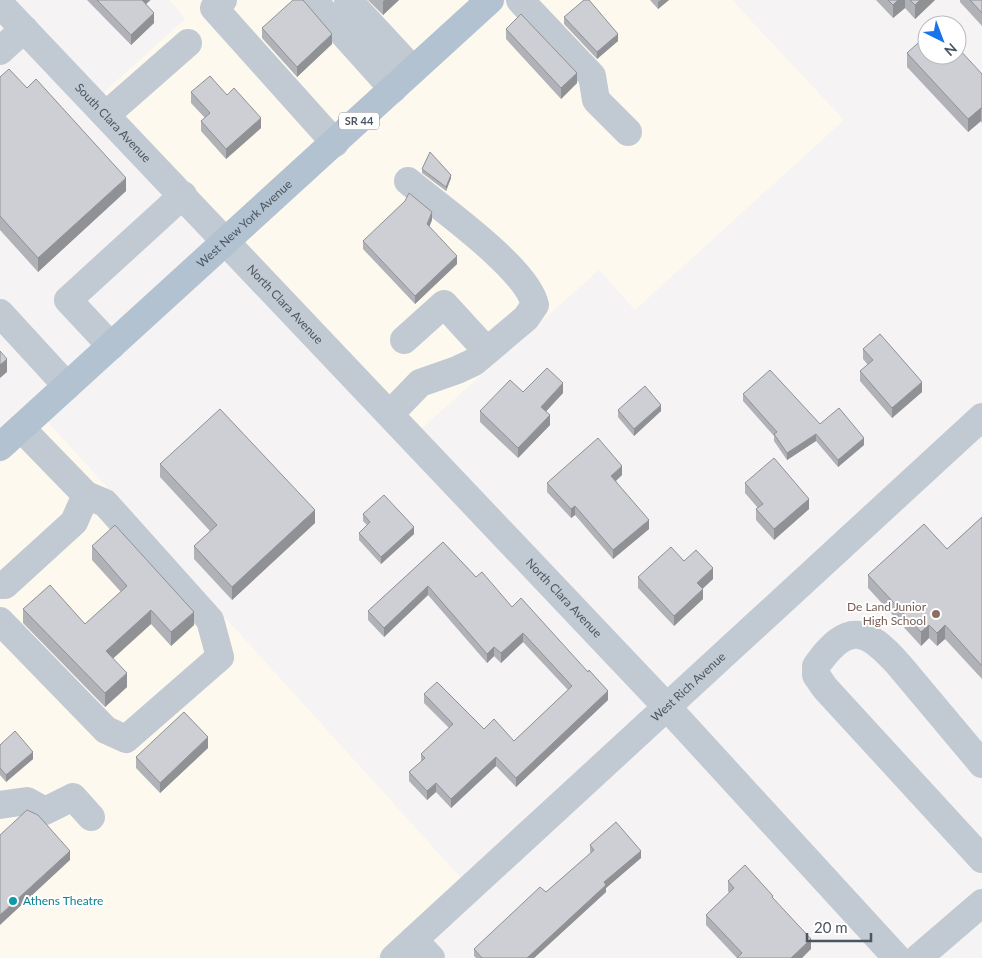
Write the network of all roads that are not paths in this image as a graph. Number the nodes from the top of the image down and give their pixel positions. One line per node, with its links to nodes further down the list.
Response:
1 (223, 0): 14 (street)
2 (313, 0): 11 (street)
3 (348, 0): 10 (street)
4 (490, 0): 10 (main road, West New York Avenue / SR 44)
5 (520, 0): 13 (street)
6 (0, 4): 7 (street, South Clara Avenue)
7 (24, 29): 9 (street); 12 (street, South Clara Avenue)
8 (188, 43): 12 (street)
9 (0, 51)
10 (413, 70): 11 (main road, West New York Avenue / SR 44)
11 (393, 89): 14 (main road, West New York Avenue / SR 44)
12 (106, 115): 16 (street, South Clara Avenue)
13 (628, 132)
14 (335, 143): 17 (main road, West New York Avenue / SR 44)
15 (408, 181): 21 (street)
16 (183, 195): 17 (street, South Clara Avenue); 20 (street)
17 (227, 242): 20 (main road, West New York Avenue / SR 44); 23 (street, North Clara Avenue)
18 (0, 313): 22 (street)
19 (404, 340): 21 (street)
20 (111, 346): 22 (main road, West New York Avenue / SR 44)
21 (487, 351): 23 (street)
22 (67, 386): 25 (main road, West New York Avenue / SR 44)
23 (390, 414): 30 (street, North Clara Avenue)
24 (982, 416): 30 (street, West Rich Avenue)
25 (21, 428): 26 (main road, West New York Avenue / SR 44); 27 (street)
26 (0, 447)
27 (86, 495): 28 (street); 29 (street)
28 (0, 585)
29 (0, 621)
30 (666, 706): 36 (street, West Rich Avenue); 38 (street, North Clara Avenue)
31 (982, 764): 34 (street)
32 (0, 805): 33 (street)
33 (91, 817)
34 (982, 860)
35 (982, 903): 39 (street)
36 (423, 949): 37 (street, West Rich Avenue)
37 (394, 958)
38 (897, 958)
39 (918, 958)

